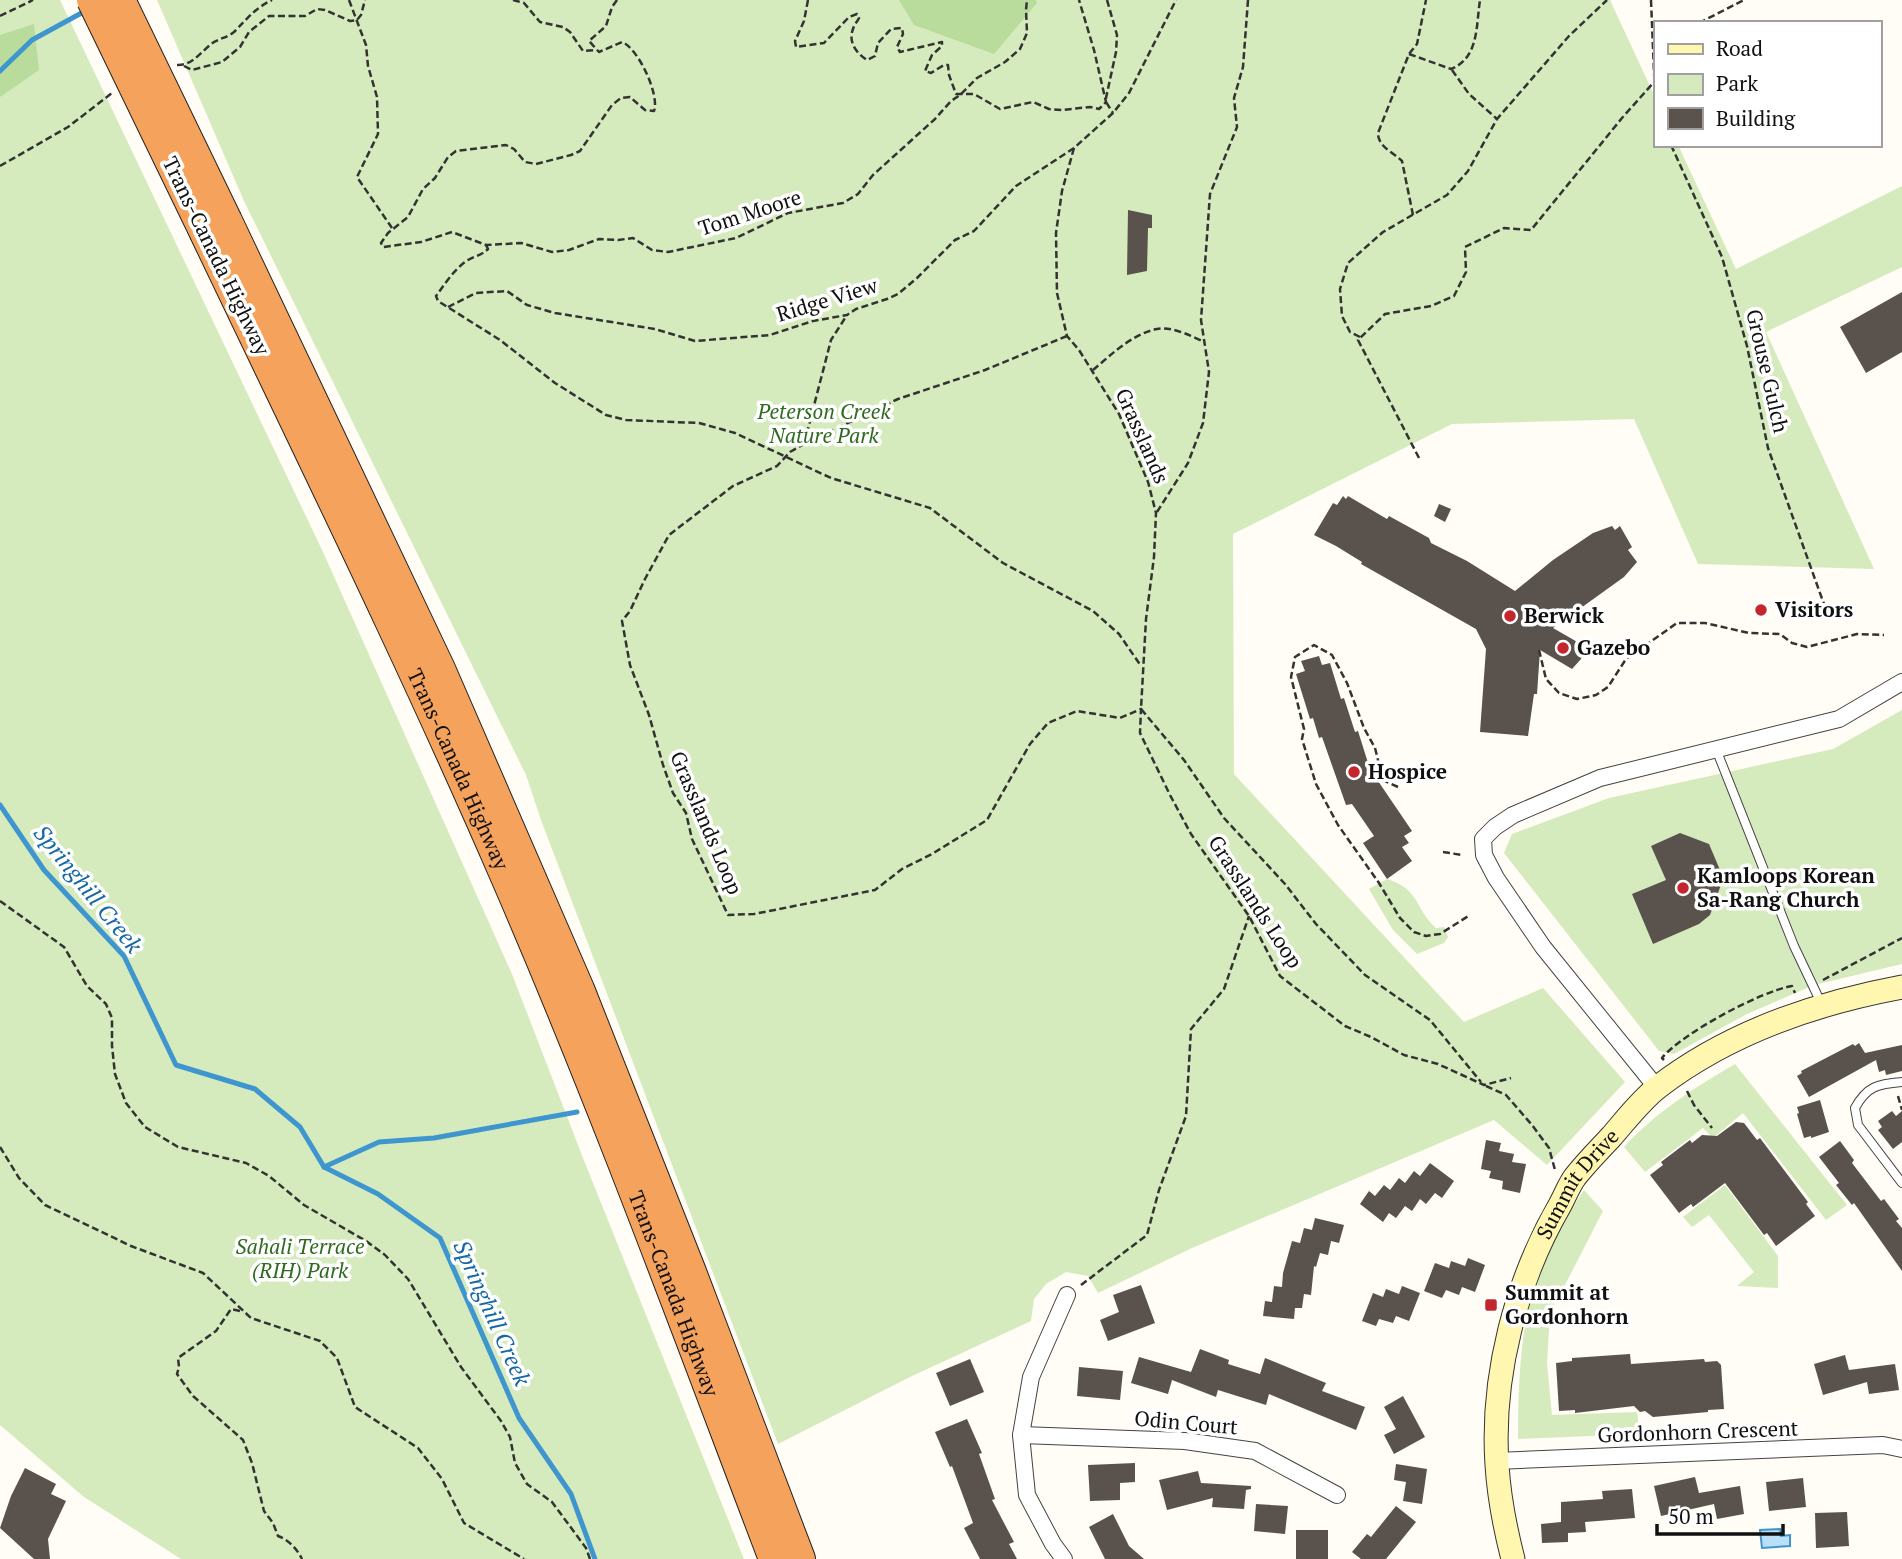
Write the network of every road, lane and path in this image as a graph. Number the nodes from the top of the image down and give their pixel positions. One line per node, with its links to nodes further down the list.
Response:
1 (33, 0): 19 (path)
2 (92, 0): 35 (highway, Trans-Canada Highway, bridge)
3 (121, 0): 35 (highway, Trans-Canada Highway, bridge)
4 (349, 0): 20 (path)
5 (365, 0): 20 (path)
6 (513, 0): 22 (path)
7 (617, 0): 22 (path)
8 (808, 0): 28 (path)
9 (1027, 0): 28 (path, Tom Moore)
10 (1079, 0): 29 (path)
11 (1107, 0): 29 (path)
12 (1177, 0): 30 (path, Ridge View)
13 (1248, 0): 42 (path)
14 (1426, 0): 23 (path)
15 (1479, 0): 26 (path)
16 (1607, 0): 31 (path)
17 (1651, 0): 24 (path)
18 (1744, 0): 21 (path)
19 (0, 16)
20 (357, 20): 25 (path); 36 (path)
21 (1703, 21)
22 (595, 50): 36 (path)
23 (1409, 54): 26 (path); 34 (path)
24 (1654, 62)
25 (182, 65)
26 (1451, 69): 31 (path)
27 (1654, 83): 41 (path)
28 (960, 95): 29 (path); 37 (path, Tom Moore)
29 (1106, 102): 30 (path)
30 (1113, 113): 33 (path, Ridge View)
31 (1496, 119): 34 (path)
32 (1672, 147): 48 (path, Grouse Gulch)
33 (1074, 148): 39 (path, Ridge View); 40 (path, Grasslands)
34 (1413, 215): 41 (path)
35 (216, 227): 82 (highway, Trans-Canada Highway); 83 (highway, Trans-Canada Highway)
36 (393, 229): 37 (path, Tom Moore)
37 (486, 245): 38 (path)
38 (447, 307): 39 (path, Ridge View); 45 (path)
39 (848, 314): 44 (path)
40 (1067, 336): 43 (path, Grasslands); 44 (path, Grasslands Loop)
41 (1360, 337): 46 (path)
42 (1204, 342): 43 (path); 47 (path)
43 (1092, 371): 47 (path, Grasslands)
44 (804, 444): 45 (path, Grasslands Loop)
45 (785, 457): 51 (path); 53 (path, Grasslands Loop)
46 (1419, 458)
47 (1156, 513): 51 (path, Grasslands)
48 (1825, 607)
49 (1884, 635): 50 (path)
50 (1539, 650)
51 (1143, 668): 53 (path, Grasslands)
52 (1902, 681): 54 (street)
53 (1141, 709): 60 (path, Grasslands Loop); 67 (path)
54 (1716, 749): 63 (lane); 68 (street)
55 (1398, 787): 59 (path)
56 (1443, 852): 57 (path)
57 (1462, 855)
58 (0, 901): 81 (path)
59 (1470, 915)
60 (1249, 916): 67 (path, Grasslands Loop); 73 (path)
61 (1902, 938): 63 (path)
62 (1902, 986): 63 (main road, Summit Drive)
63 (1813, 1001): 64 (path); 68 (main road, Summit Drive)
64 (1662, 1058)
65 (1511, 1078): 67 (path)
66 (1902, 1082): 72 (lane)
67 (1484, 1085): 71 (path)
68 (1668, 1091): 69 (path); 77 (main road, Summit Drive)
69 (1712, 1128)
70 (0, 1147): 74 (path)
71 (1557, 1180)
72 (1902, 1183)
73 (1067, 1295): 75 (street)
74 (242, 1312): 79 (path); 80 (path)
75 (1021, 1435): 78 (street, Odin Court); 84 (street)
76 (1902, 1449): 77 (street, Gordonhorn Crescent)
77 (1496, 1461): 85 (main road, Summit Drive)
78 (1337, 1495)
79 (302, 1559)
80 (524, 1559)
81 (590, 1559)
82 (774, 1559)
83 (800, 1559)
84 (1064, 1559)
85 (1513, 1559)

